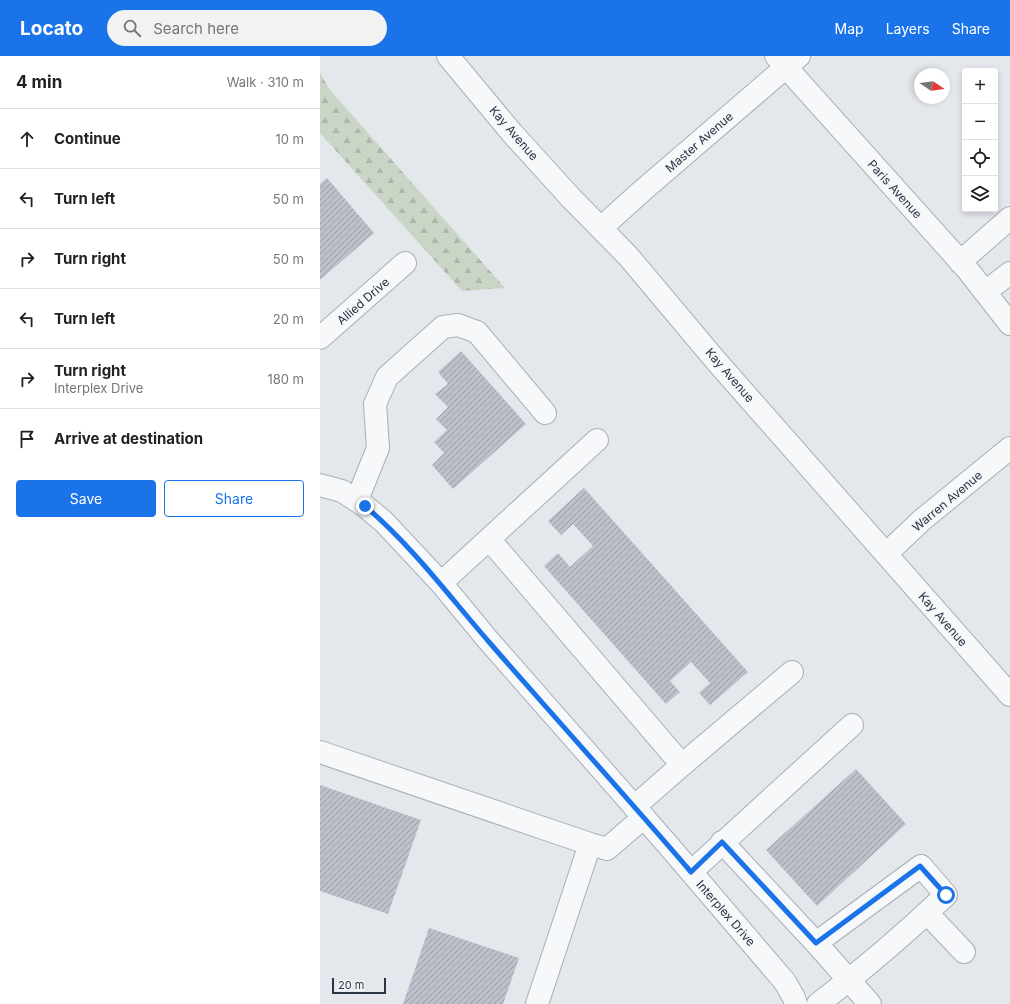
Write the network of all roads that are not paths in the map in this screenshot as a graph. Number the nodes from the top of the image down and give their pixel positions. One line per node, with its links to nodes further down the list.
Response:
1 (448, 56): 4 (street, Kay Avenue)
2 (787, 60): 4 (street, Master Avenue); 5 (street, Paris Avenue)
3 (1010, 218): 5 (street)
4 (601, 228): 17 (street, Kay Avenue)
5 (960, 262): 8 (street, Paris Avenue)
6 (405, 263): 10 (street, Allied Drive)
7 (1010, 273): 8 (street)
8 (985, 292): 9 (street, Paris Avenue)
9 (1010, 324)
10 (320, 338)
11 (545, 413): 15 (street)
12 (597, 440): 16 (street)
13 (1010, 448): 17 (street, Warren Avenue)
14 (320, 485): 15 (street, Interplex Drive)
15 (357, 500): 18 (street, Interplex Drive)
16 (490, 539): 18 (street); 23 (street)
17 (886, 554): 20 (street, Kay Avenue)
18 (441, 583): 24 (street, Interplex Drive)
19 (792, 672): 23 (street)
20 (1010, 695)
21 (852, 725): 25 (street)
22 (320, 752): 26 (street)
23 (682, 765): 24 (street)
24 (639, 812): 26 (street); 27 (street, Interplex Drive)
25 (722, 842): 27 (street); 29 (street)
26 (590, 844): 32 (street)
27 (691, 872): 33 (street, Interplex Drive)
28 (927, 913): 29 (street); 30 (street); 31 (street)
29 (816, 943): 31 (street)
30 (964, 952)
31 (849, 981): 34 (street); 35 (street)
32 (537, 1004)
33 (796, 1004)
34 (818, 1004)
35 (870, 1004)

